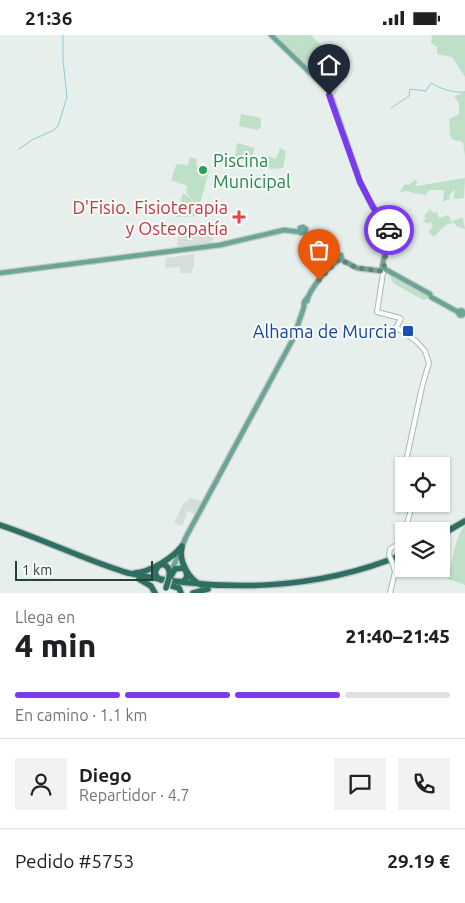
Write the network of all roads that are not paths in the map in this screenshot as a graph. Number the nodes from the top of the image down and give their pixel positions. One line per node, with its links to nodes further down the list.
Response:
1 (271, 35): 3 (main road)
2 (339, 258): 3 (main road); 4 (main road); 10 (main road)
3 (383, 270): 5 (main road); 6 (main road)
4 (0, 273)
5 (462, 313)
6 (407, 457)
7 (465, 522): 9 (highway)
8 (0, 527): 14 (highway)
9 (450, 531)
10 (182, 546): 17 (highway); 19 (main road); 21 (highway)
11 (395, 546): 15 (main road, bridge)
12 (395, 558): 21 (highway)
13 (395, 558): 22 (highway)
14 (118, 571): 17 (highway); 18 (highway); 21 (highway); 22 (highway)
15 (395, 572)
16 (395, 572): 27 (main road, bridge)
17 (133, 573): 20 (highway)
18 (139, 579): 24 (highway); 25 (highway)
19 (171, 579): 20 (highway); 20 (highway); 21 (highway); 23 (highway, bridge)
20 (161, 580)
21 (206, 587): 22 (highway); 26 (highway)
22 (236, 588)
23 (166, 591)
24 (155, 593)
25 (182, 593)
26 (193, 593)
27 (390, 593)

